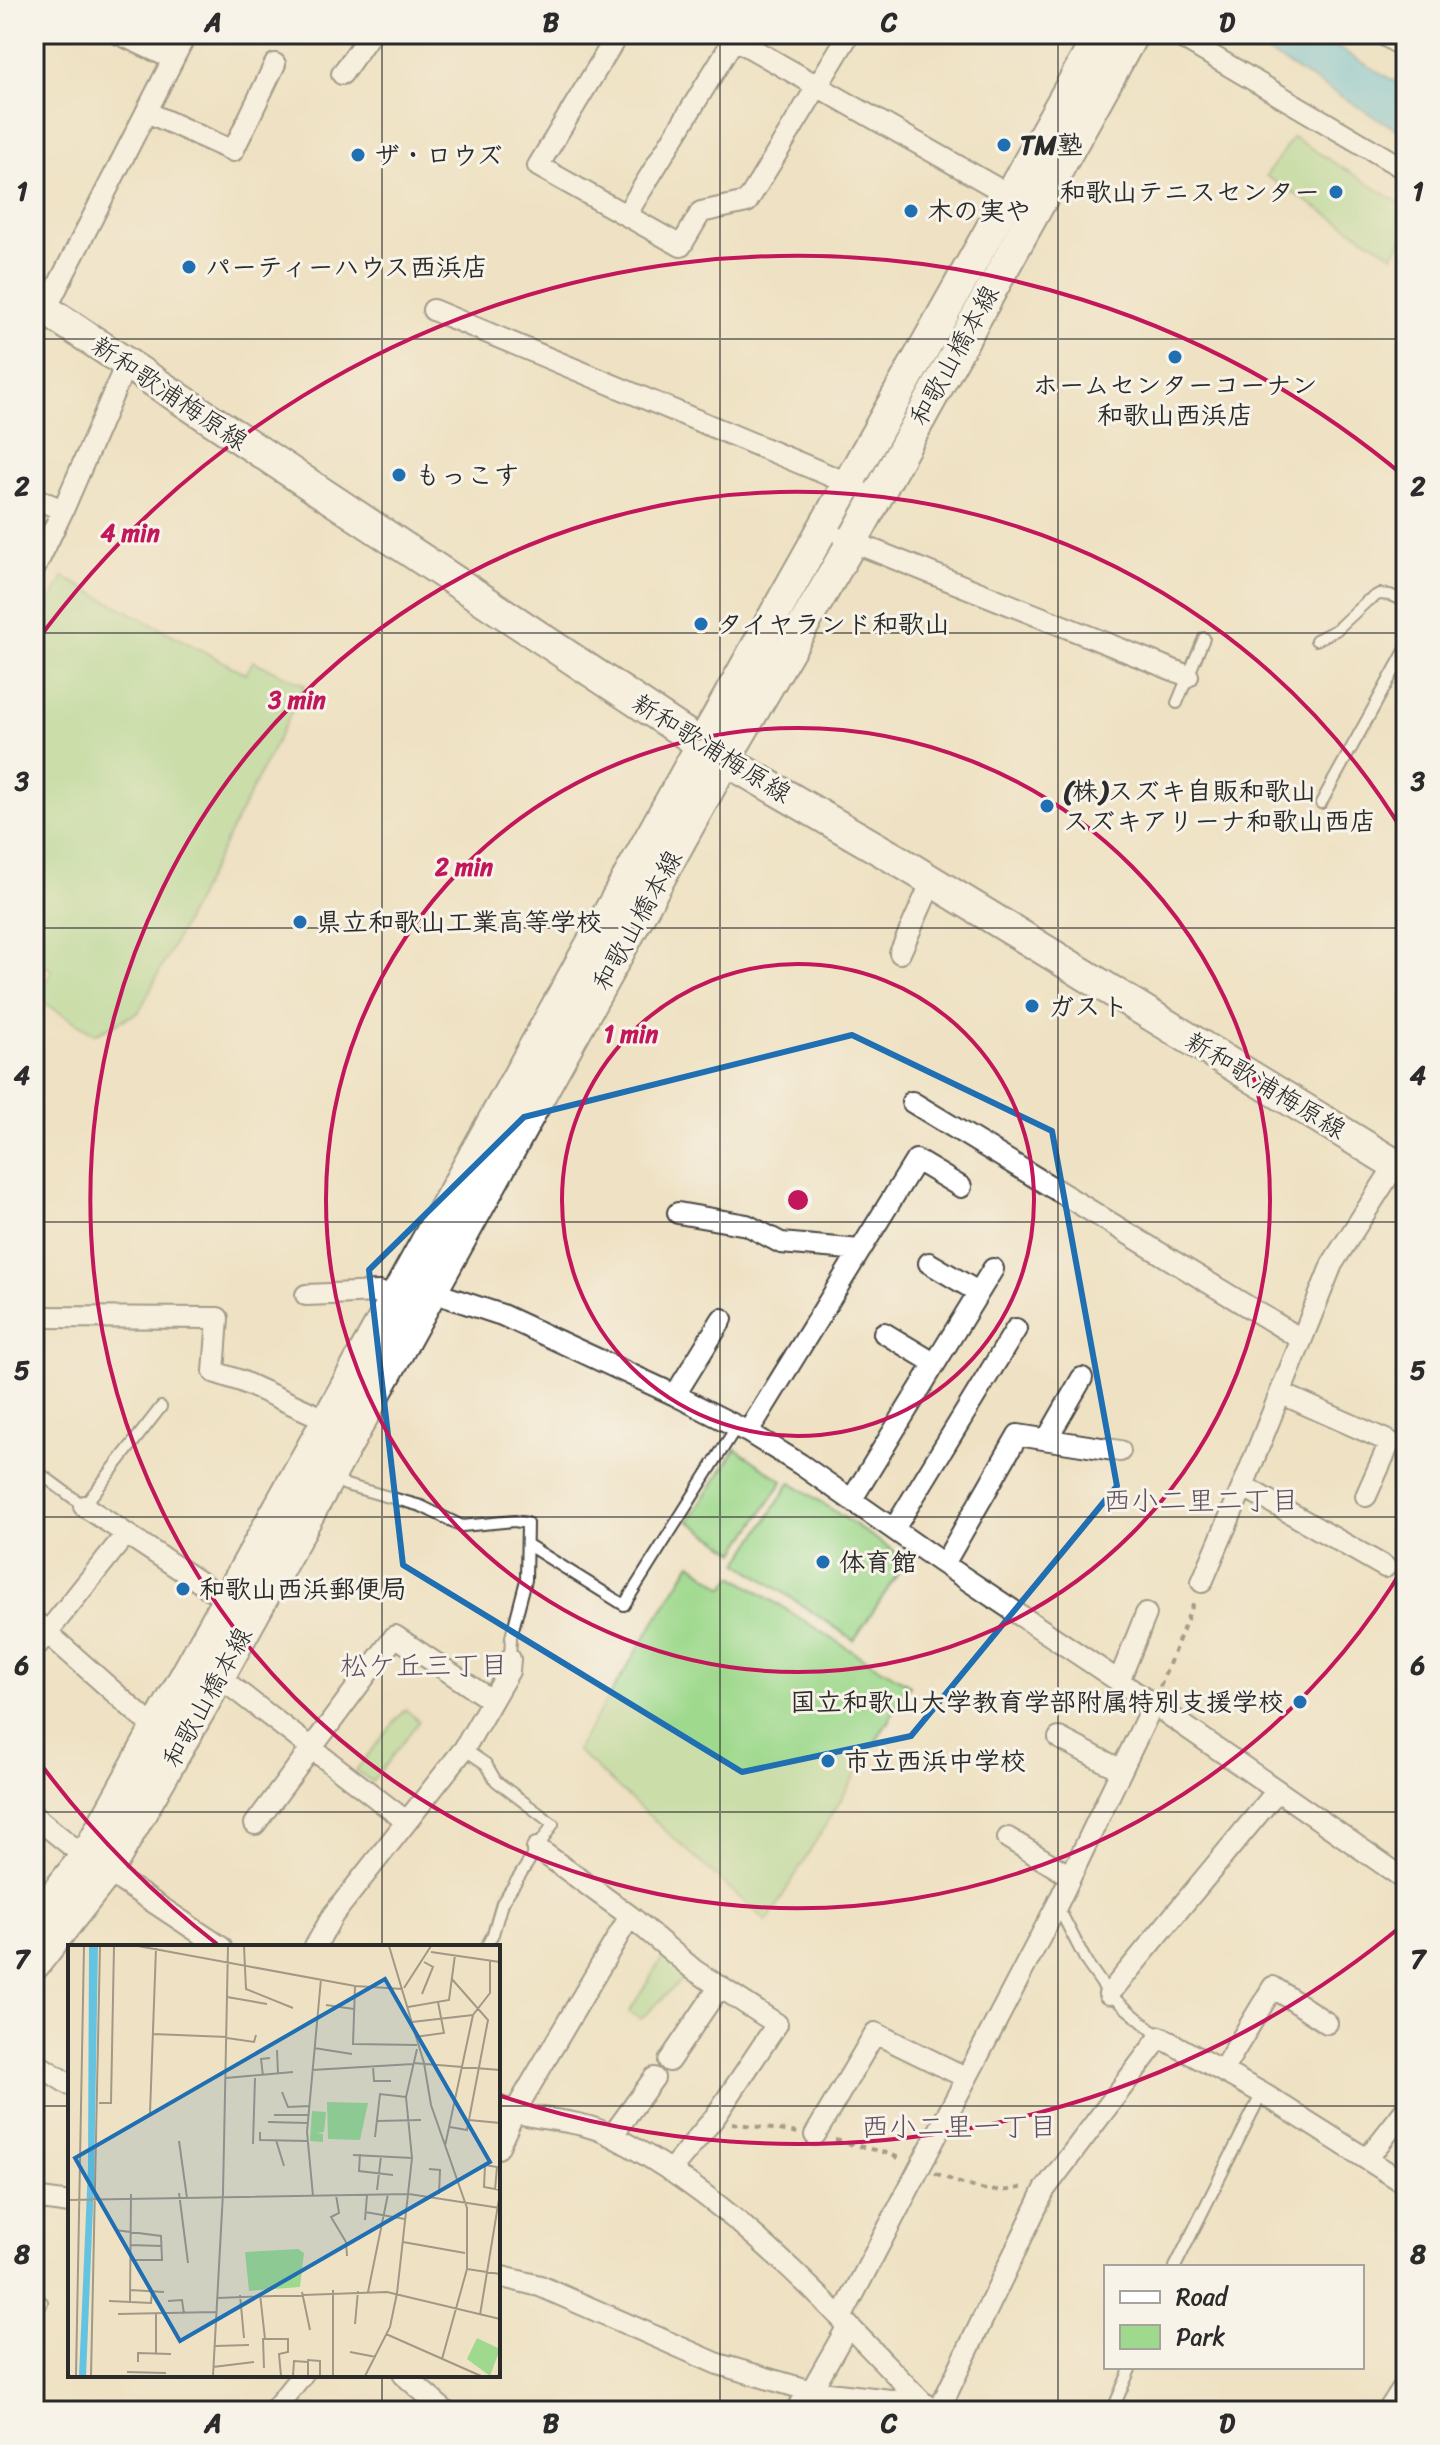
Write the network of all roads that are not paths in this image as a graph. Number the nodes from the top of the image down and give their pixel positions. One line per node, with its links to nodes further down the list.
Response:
1 (119, 34): 12 (street)
2 (186, 34): 12 (street)
3 (370, 34): 14 (street)
4 (618, 34): 19 (street)
5 (849, 34): 15 (street)
6 (1100, 34): 18 (main road, 和歌山橋本線)
7 (1133, 34): 18 (main road, 和歌山橋本線)
8 (1175, 34): 17 (street)
9 (1382, 34): 11 (street)
10 (737, 38): 15 (street); 19 (street)
11 (1406, 48)
12 (173, 59): 16 (street)
13 (275, 64): 16 (street)
14 (342, 74)
15 (817, 87): 18 (street); 19 (street)
16 (147, 112): 20 (street)
17 (1406, 170)
18 (1022, 203): 23 (main road, 和歌山橋本線); 24 (main road, 和歌山橋本線)
19 (626, 215)
20 (40, 306): 22 (main road, 新和歌浦梅原線)
21 (433, 310): 23 (street)
22 (126, 364): 26 (street); 36 (main road, 新和歌浦梅原線)
23 (848, 482): 24 (street); 27 (main road, 和歌山橋本線)
24 (876, 497): 28 (main road, 和歌山橋本線)
25 (34, 498): 26 (street)
26 (63, 510): 29 (street)
27 (823, 528): 28 (street); 36 (main road, 和歌山橋本線)
28 (852, 542): 34 (street); 36 (main road, 和歌山橋本線)
29 (34, 570)
30 (1406, 602): 32 (lane)
31 (1204, 638): 34 (lane)
32 (1316, 640)
33 (1406, 649): 37 (lane)
34 (1188, 676): 35 (lane)
35 (1177, 703)
36 (714, 752): 38 (main road, 新和歌浦梅原線); 47 (main road, 和歌山橋本線)
37 (1321, 803)
38 (932, 881): 39 (street); 41 (main road, 新和歌浦梅原線)
39 (900, 953)
40 (912, 1102): 54 (street)
41 (1401, 1167): 54 (street)
42 (961, 1187): 44 (street)
43 (678, 1213): 44 (street)
44 (860, 1250): 61 (street)
45 (929, 1263): 48 (street)
46 (993, 1269): 48 (street)
47 (410, 1290): 49 (street); 58 (street); 60 (main road, 和歌山橋本線); 65 (main road, 和歌山橋本線)
48 (978, 1292): 55 (street)
49 (306, 1295)
50 (34, 1317): 60 (street)
51 (722, 1319): 58 (street)
52 (1016, 1329): 70 (street)
53 (884, 1333): 55 (street)
54 (1301, 1339): 57 (street)
55 (934, 1363): 68 (street)
56 (1082, 1378): 62 (street)
57 (1280, 1393): 66 (street); 67 (street)
58 (675, 1395): 61 (street)
59 (161, 1407): 69 (lane)
60 (327, 1420): 76 (main road, 和歌山橋本線)
61 (742, 1429): 68 (street); 72 (lane)
62 (1047, 1439): 63 (street); 73 (street)
63 (1120, 1451)
64 (34, 1469): 69 (lane)
65 (330, 1477): 72 (lane); 81 (main road, 和歌山橋本線)
66 (1243, 1486): 74 (street); 75 (street)
67 (1366, 1496)
68 (852, 1499): 70 (street)
69 (84, 1506): 71 (street)
70 (894, 1529): 73 (street)
71 (126, 1534): 76 (street); 78 (street)
72 (528, 1545): 80 (lane)
73 (939, 1565): 82 (street)
74 (1385, 1567)
75 (1202, 1582)
76 (228, 1601): 85 (main road, 和歌山橋本線)
77 (1146, 1614): 82 (street)
78 (41, 1627): 79 (street); 85 (street)
79 (34, 1649)
80 (510, 1659): 83 (street)
81 (219, 1677): 87 (street); 96 (main road, 和歌山橋本線)
82 (1119, 1681): 84 (street)
83 (491, 1700): 87 (street); 88 (street)
84 (1153, 1704): 89 (street); 90 (street)
85 (157, 1727): 96 (main road, 和歌山橋本線)
86 (1059, 1738): 89 (street)
87 (309, 1747): 92 (street); 93 (street)
88 (464, 1749): 92 (street); 95 (lane)
89 (1121, 1770): 97 (street)
90 (1277, 1791): 98 (street); 107 (street)
91 (34, 1816): 96 (street)
92 (406, 1821): 103 (street)
93 (255, 1824)
94 (1008, 1838): 97 (street)
95 (537, 1848): 100 (street); 104 (lane)
96 (96, 1865): 101 (main road, 和歌山橋本線); 102 (street); 105 (main road, 和歌山橋本線)
97 (1070, 1876): 99 (street)
98 (1406, 1880)
99 (1057, 1905): 107 (lane); 113 (street)
100 (630, 1916): 106 (street); 118 (street)
101 (34, 1921)
102 (218, 1945)
103 (316, 1945)
104 (487, 1945)
105 (34, 1965)
106 (720, 1986): 110 (street); 123 (street)
107 (1109, 1994): 109 (lane)
108 (1327, 2023): 112 (street)
109 (1160, 2037): 112 (street); 137 (street)
110 (669, 2061)
111 (34, 2062): 115 (street)
112 (1222, 2071): 116 (street)
113 (965, 2077): 119 (street); 131 (street)
114 (654, 2078): 120 (street)
115 (68, 2084)
116 (1262, 2093): 122 (street); 127 (lane)
117 (1406, 2109): 122 (street)
118 (506, 2110): 120 (street); 121 (street)
119 (815, 2135)
120 (612, 2136): 123 (street)
121 (500, 2138)
122 (1367, 2159): 124 (street)
123 (670, 2171): 131 (street)
124 (1406, 2184)
125 (34, 2198): 126 (street)
126 (68, 2203)
127 (1176, 2265)
128 (500, 2276): 136 (street)
129 (34, 2298): 130 (lane)
130 (34, 2318)
131 (845, 2322): 136 (street); 137 (street)
132 (1130, 2369): 141 (lane)
133 (300, 2377): 138 (street)
134 (406, 2377): 139 (street)
135 (1406, 2383): 142 (street)
136 (811, 2391): 137 (street); 140 (street)
137 (937, 2407)
138 (273, 2411)
139 (445, 2411)
140 (795, 2411)
141 (1112, 2411)
142 (1388, 2411)

